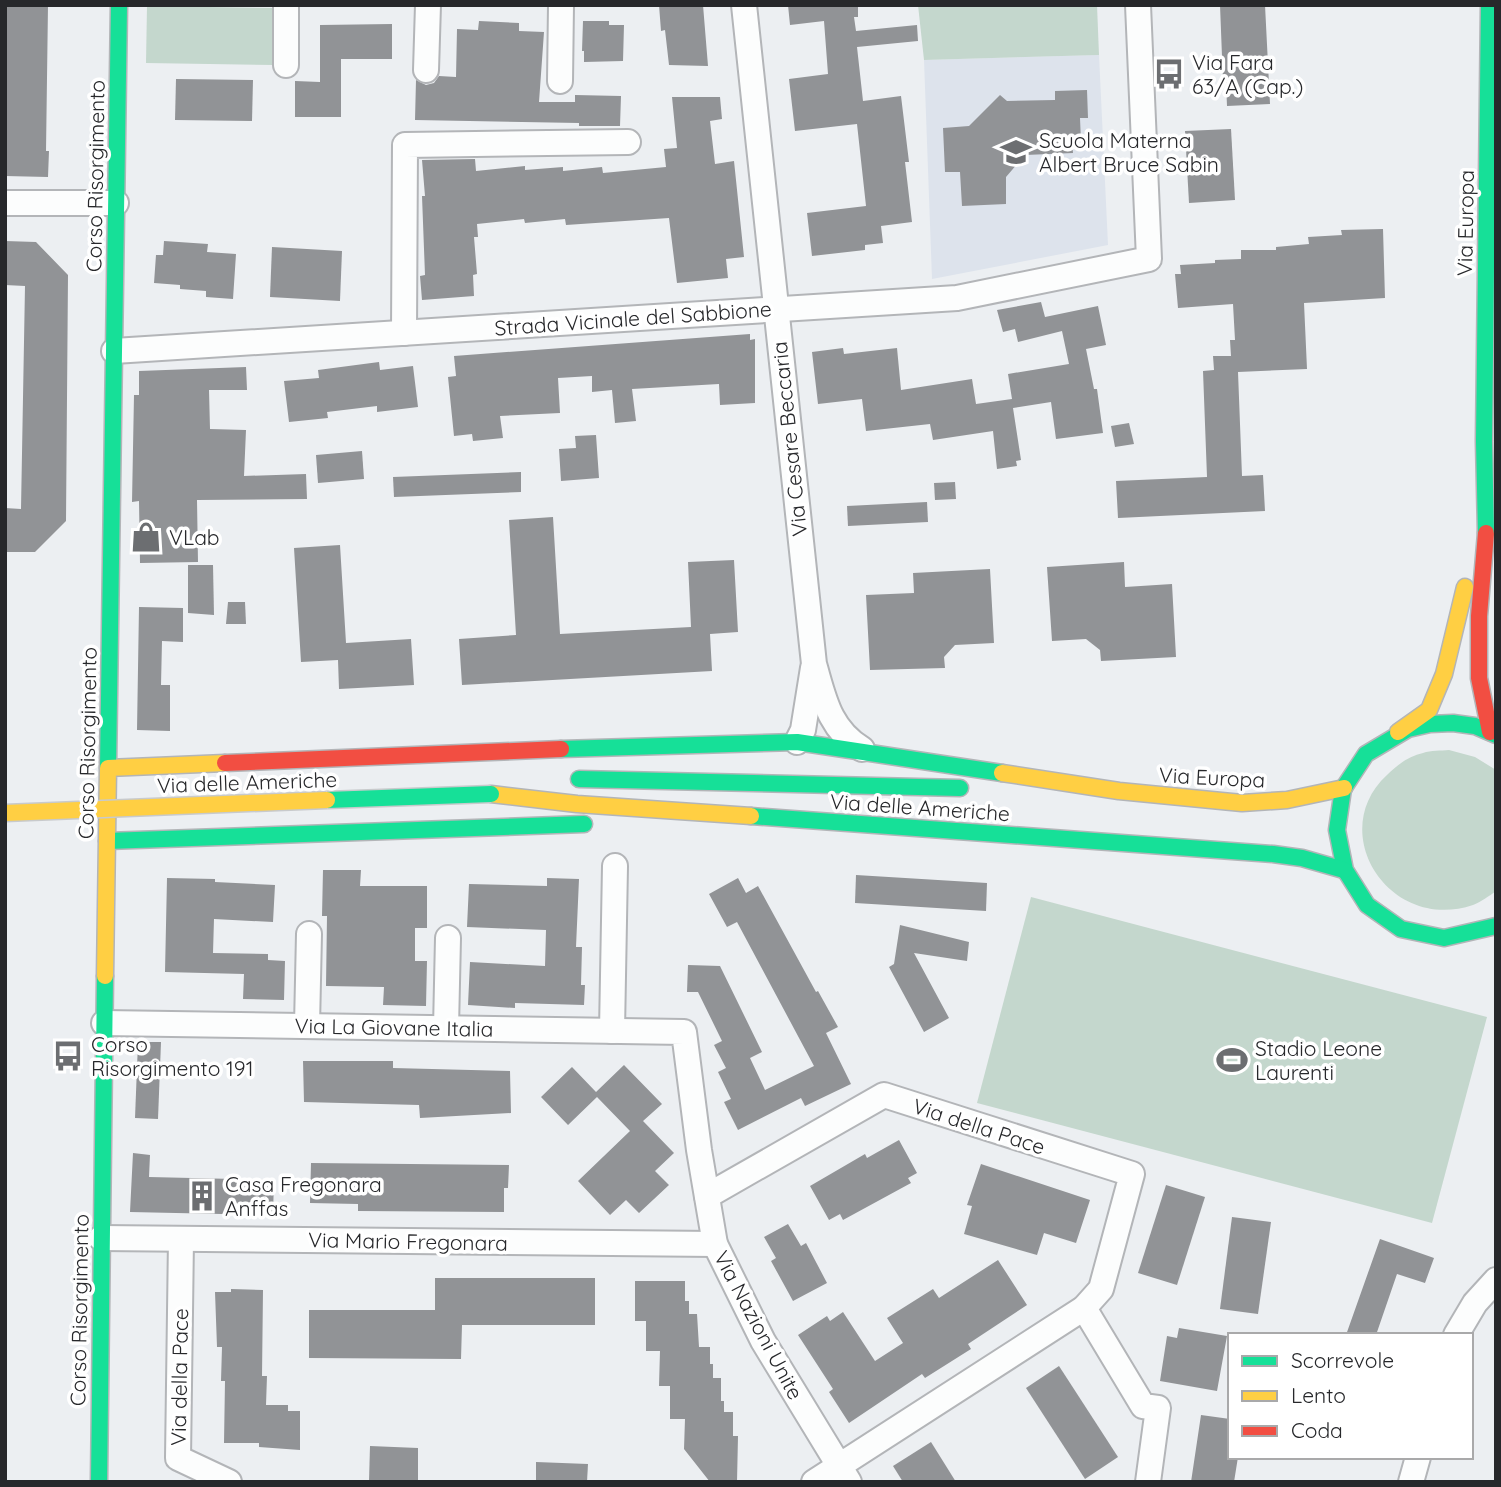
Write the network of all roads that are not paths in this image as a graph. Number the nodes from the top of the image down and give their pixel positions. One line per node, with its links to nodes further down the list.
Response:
1 (119, 5): 13 (main road, Corso Risorgimento)
2 (286, 5): 8 (street)
3 (428, 5): 9 (street)
4 (561, 5): 10 (street)
5 (744, 5): 14 (street, Via Cesare Beccaria)
6 (1138, 5): 14 (street, Strada Vicinale del Sabbione)
7 (1489, 5): 17 (main road, Via Europa)
8 (286, 65)
9 (426, 70)
10 (560, 80)
11 (628, 142): 15 (street)
12 (5, 202): 13 (street)
13 (116, 203): 16 (main road, Corso Risorgimento)
14 (775, 309): 15 (street, Strada Vicinale del Sabbione); 18 (street, Via Cesare Beccaria)
15 (404, 332): 16 (street, Strada Vicinale del Sabbione)
16 (114, 351): 23 (main road, Corso Risorgimento)
17 (1483, 441): 19 (main road, Via Europa); 20 (main road, Via Europa)
18 (814, 664): 21 (street, Via Cesare Beccaria); 22 (street, Via Cesare Beccaria)
19 (1398, 732): 20 (main road); 25 (main road, Via Europa)
20 (1493, 734)
21 (868, 753): 22 (main road); 26 (main road)
22 (787, 757): 23 (main road); 24 (main road)
23 (108, 768): 30 (main road, Corso Risorgimento)
24 (715, 782): 26 (main road, Via delle Americhe); 27 (main road, Via delle Americhe)
25 (1344, 788): 26 (main road, Via Europa); 32 (main road)
26 (1119, 791)
27 (491, 794): 28 (main road, Via delle Americhe, bridge); 29 (main road, Via delle Americhe)
28 (5, 813)
29 (765, 817): 30 (main road); 32 (main road, Via delle Americhe)
30 (107, 841): 36 (main road, Corso Risorgimento)
31 (615, 866): 39 (street)
32 (1344, 870): 33 (main road)
33 (1496, 926)
34 (309, 934): 37 (street)
35 (448, 938): 38 (street)
36 (104, 1023): 37 (street, Via La Giovane Italia); 42 (main road, Corso Risorgimento)
37 (307, 1026): 38 (street, Via La Giovane Italia)
38 (446, 1028): 39 (street, Via La Giovane Italia)
39 (612, 1031): 40 (street, Via La Giovane Italia)
40 (684, 1032): 41 (street, Via Nazioni Unite)
41 (707, 1196): 44 (street, Via Nazioni Unite); 46 (street, Via della Pace)
42 (101, 1238): 43 (street, Via Mario Fregonara); 50 (main road, Corso Risorgimento)
43 (181, 1238): 44 (street, Via Mario Fregonara); 51 (street, Via della Pace)
44 (715, 1244): 49 (street, Via Nazioni Unite)
45 (1496, 1280): 47 (street)
46 (1084, 1308): 49 (street, Via della Pace); 53 (street)
47 (1457, 1333)
48 (1417, 1459): 54 (street)
49 (843, 1474): 52 (street, Via della Pace)
50 (99, 1482)
51 (229, 1482)
52 (814, 1482)
53 (1148, 1482)
54 (1411, 1482)

